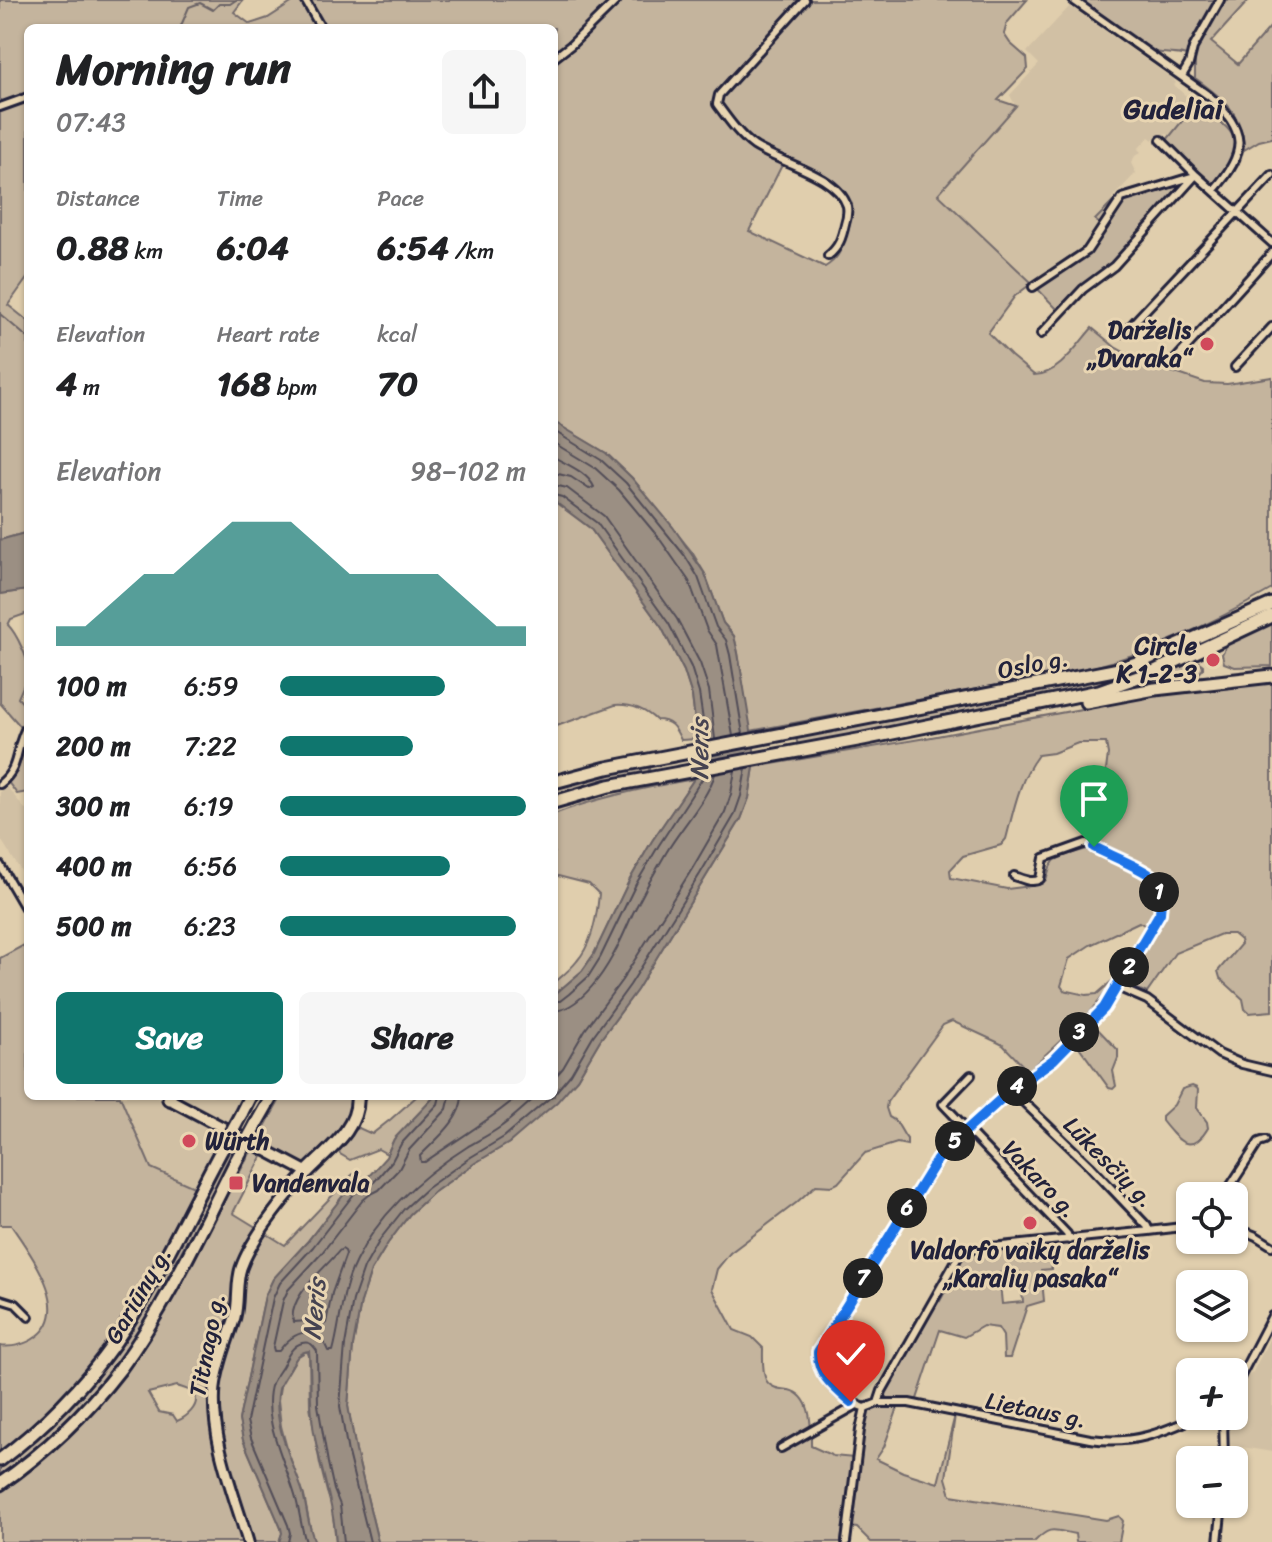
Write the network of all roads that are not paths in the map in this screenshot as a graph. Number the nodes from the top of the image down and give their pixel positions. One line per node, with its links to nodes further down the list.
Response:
1 (305, 0): 6 (street)
2 (617, 0): 7 (street)
3 (805, 0): 18 (street)
4 (1073, 0): 8 (street)
5 (1220, 0): 8 (street)
6 (319, 24)
7 (558, 55)
8 (1182, 76): 14 (street)
9 (24, 98): 10 (street)
10 (0, 107)
11 (1161, 140): 13 (street)
12 (1272, 175): 15 (street)
13 (1195, 177): 14 (street); 19 (street); 22 (street)
14 (1214, 190): 15 (street)
15 (1238, 212): 16 (street); 21 (street)
16 (1272, 243)
17 (1272, 253): 23 (street)
18 (828, 256)
19 (1033, 287)
20 (1272, 327): 24 (street)
21 (1124, 333)
22 (1041, 334)
23 (1173, 362)
24 (1235, 367)
25 (1272, 594): 28 (highway)
26 (1272, 604): 28 (highway, Oslo g.)
27 (1272, 616): 31 (highway, Oslo g.)
28 (1217, 627): 32 (highway, Oslo g.)
29 (1272, 675): 31 (highway)
30 (24, 732): 33 (street)
31 (863, 739): 34 (highway, Oslo g.)
32 (558, 781)
33 (0, 784)
34 (558, 801)
35 (0, 865): 37 (street)
36 (1014, 876): 38 (street)
37 (24, 906)
38 (1117, 987): 39 (street); 41 (street)
39 (1272, 1071)
40 (971, 1075): 46 (street, Vakaro g.)
41 (1011, 1090): 46 (street); 51 (street, Lūkesčių g.)
42 (173, 1100): 48 (street)
43 (248, 1100): 64 (highway, Gariūnų g., bridge)
44 (270, 1100): 65 (highway, Gariūnų g., bridge)
45 (357, 1100): 48 (highway)
46 (968, 1130): 53 (street, Vakaro g.); 60 (street)
47 (1265, 1140): 49 (street)
48 (307, 1172): 67 (street, Titnago g.)
49 (1233, 1182)
50 (1176, 1228): 51 (street, Lūkesčių g.)
51 (1149, 1231): 53 (street)
52 (1248, 1233): 54 (street)
53 (1069, 1240): 59 (street)
54 (1272, 1246)
55 (0, 1299): 57 (street)
56 (1272, 1316): 58 (street)
57 (29, 1317)
58 (1248, 1362)
59 (878, 1403): 61 (street, Lietaus g.); 62 (street, Lietaus g.)
60 (857, 1405): 61 (street); 63 (street)
61 (865, 1408): 68 (street)
62 (1176, 1426)
63 (781, 1448)
64 (0, 1460)
65 (0, 1484)
66 (1221, 1518): 69 (street)
67 (248, 1542)
68 (846, 1542)
69 (1218, 1542)

